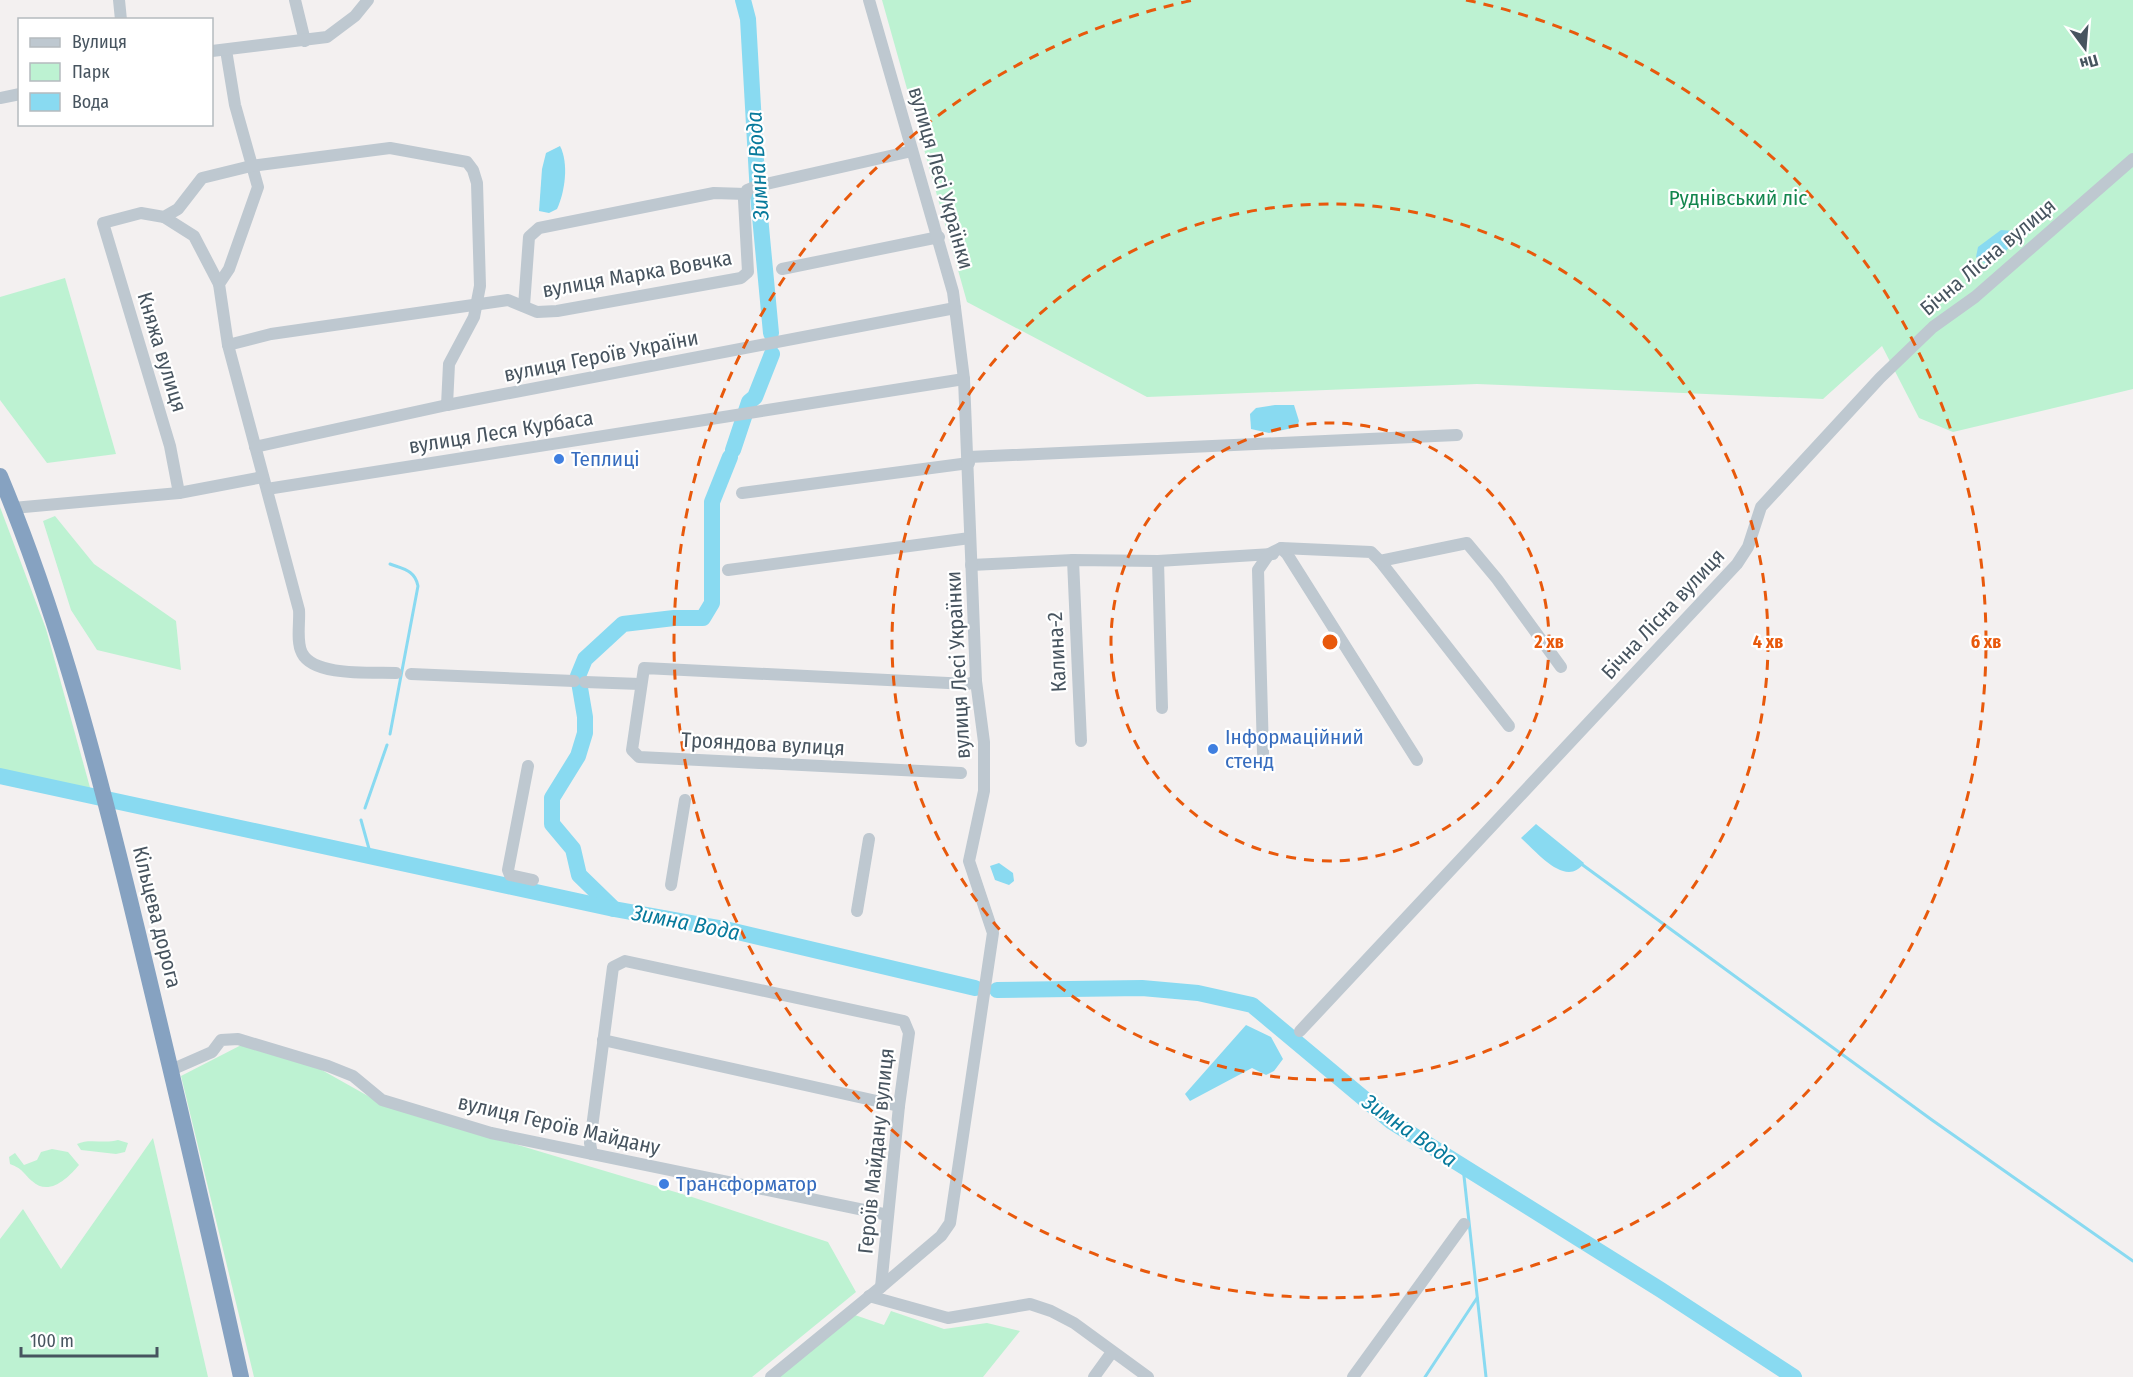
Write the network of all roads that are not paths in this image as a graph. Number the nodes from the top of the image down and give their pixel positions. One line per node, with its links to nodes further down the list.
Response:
1 (119, 0): 5 (street)
2 (296, 0): 6 (street)
3 (368, 0): 6 (street)
4 (868, 0): 11 (street, вулиця Лесі Українки)
5 (122, 18)
6 (305, 41): 7 (street)
7 (226, 50): 8 (street); 13 (street)
8 (213, 51)
9 (18, 94): 10 (street)
10 (0, 98)
11 (912, 151): 14 (street); 16 (street, вулиця Лесі Українки)
12 (2133, 159): 57 (street, Бічна Лісна вулиця)
13 (251, 166): 15 (street); 18 (street); 19 (street)
14 (746, 194): 20 (street); 20 (street, вулиця Марка Вовчка)
15 (164, 217): 18 (street); 30 (street, Княжа вулиця)
16 (939, 237): 17 (street); 21 (street, вулиця Лесі Українки)
17 (783, 269)
18 (219, 284): 22 (street)
19 (478, 304): 20 (street, вулиця Марка Вовчка); 22 (street, вулиця Марка Вовчка); 24 (street)
20 (524, 306)
21 (956, 308): 23 (street, вулиця Лесі Українки); 24 (street, вулиця Героїв України)
22 (228, 345): 26 (street)
23 (964, 379): 27 (street, вулиця Лесі Українки); 29 (street, вулиця Леся Курбаса)
24 (447, 405): 26 (street, вулиця Героїв України)
25 (1457, 435): 27 (street)
26 (255, 447): 29 (street)
27 (969, 460): 31 (street); 33 (street, вулиця Лесі Українки)
28 (0, 476): 32 (highway, Кільцева дорога)
29 (265, 483): 30 (street, вулиця Леся Курбаса); 41 (street)
30 (179, 493): 32 (street, вулиця Леся Курбаса)
31 (742, 493)
32 (13, 508): 59 (highway, Кільцева дорога)
33 (970, 538): 38 (street, вулиця Лесі Українки); 39 (street)
34 (1279, 552): 36 (street); 37 (street); 48 (street); 49 (street)
35 (1073, 560): 36 (street); 38 (street); 47 (street, Калина-2)
36 (1158, 561): 45 (street)
37 (1380, 561): 40 (street); 46 (street)
38 (971, 566): 43 (street, вулиця Лесі Українки)
39 (728, 570)
40 (1561, 667)
41 (396, 673)
42 (411, 674): 44 (street)
43 (976, 681): 44 (street); 64 (street, вулиця Лесі Українки)
44 (640, 684): 51 (street, Трояндова вулиця)
45 (1162, 708)
46 (1509, 726)
47 (1081, 741)
48 (1263, 753)
49 (1418, 760)
50 (528, 766): 54 (street)
51 (962, 773)
52 (685, 800): 55 (street)
53 (869, 839): 56 (street)
54 (533, 880)
55 (671, 885)
56 (857, 911)
57 (1300, 1031)
58 (603, 1040): 60 (street); 60 (street, Героїв Майдану вулиця); 61 (street)
59 (171, 1070): 61 (street, вулиця Героїв Майдану); 67 (highway, Кільцева дорога)
60 (899, 1106): 62 (street, Героїв Майдану вулиця)
61 (592, 1154): 62 (street, вулиця Героїв Майдану)
62 (888, 1215): 64 (street, Героїв Майдану вулиця)
63 (1464, 1224): 71 (street)
64 (882, 1287): 65 (street, вулиця Лесі Українки)
65 (869, 1296): 66 (street); 68 (street, вулиця Лесі Українки)
66 (1112, 1352): 69 (street); 70 (street)
67 (242, 1377)
68 (771, 1377)
69 (1094, 1377)
70 (1148, 1377)
71 (1353, 1377)

